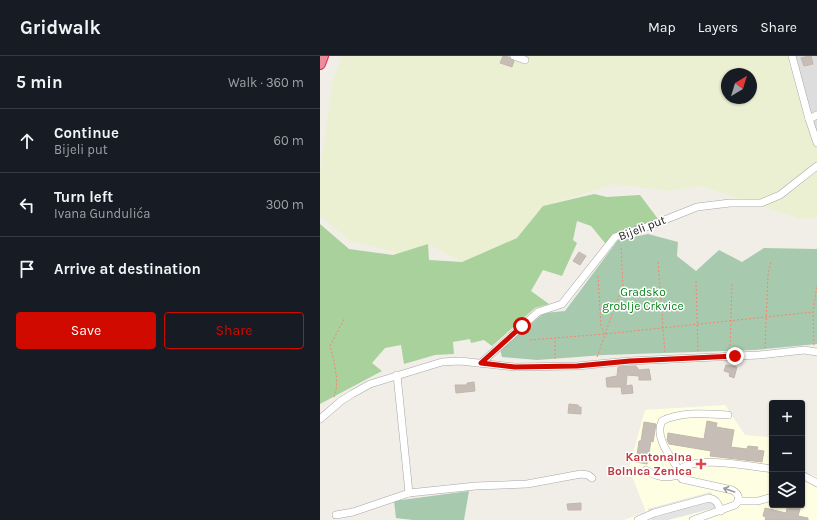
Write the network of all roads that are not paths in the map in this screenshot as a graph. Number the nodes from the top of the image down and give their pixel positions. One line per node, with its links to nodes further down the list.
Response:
1 (323, 56): 5 (highway)
2 (514, 56): 4 (street)
3 (792, 56): 7 (street)
4 (525, 60)
5 (320, 64)
6 (817, 115): 7 (street)
7 (809, 119): 8 (street)
8 (817, 143)
9 (817, 166): 11 (street, Bijeli put)
10 (816, 352): 11 (street)
11 (481, 363): 12 (street)
12 (397, 375): 14 (street); 21 (street)
13 (728, 415): 17 (street)
14 (320, 420)
15 (769, 469): 17 (street)
16 (646, 470): 17 (street)
17 (679, 472): 23 (street, one-way to 17)
18 (805, 477): 20 (street)
19 (592, 478): 21 (street)
20 (817, 483)
21 (409, 493): 25 (street)
22 (769, 498): 23 (street)
23 (738, 501): 24 (street)
24 (721, 511): 26 (street); 27 (street)
25 (336, 515)
26 (638, 520)
27 (693, 520)

